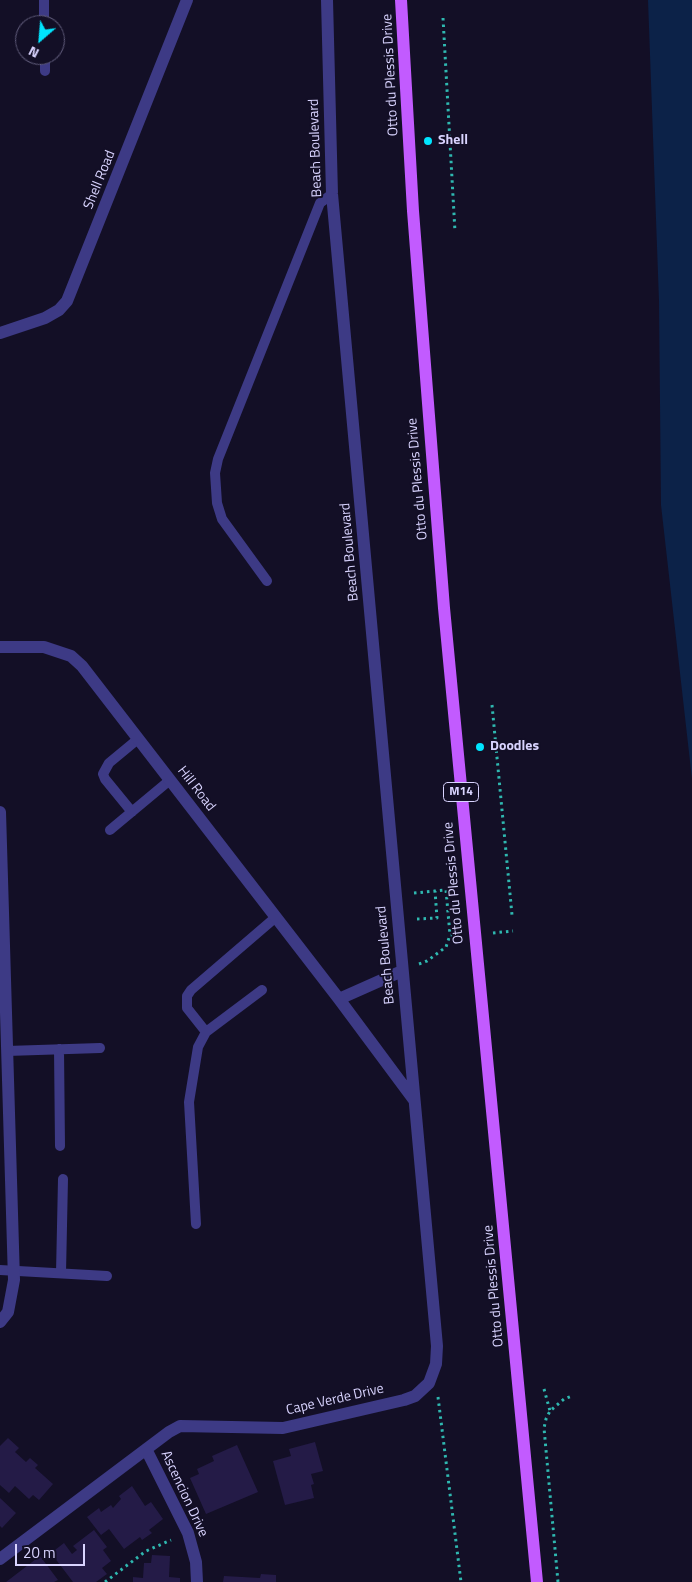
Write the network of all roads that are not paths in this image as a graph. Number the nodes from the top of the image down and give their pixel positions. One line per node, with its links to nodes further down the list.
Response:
1 (44, 0): 5 (lane)
2 (187, 0): 9 (street, Shell Road)
3 (327, 0): 8 (street, Beach Boulevard)
4 (401, 0): 39 (main road, Otto du Plessis Drive / M14)
5 (44, 15)
6 (45, 65): 7 (lane)
7 (45, 71)
8 (332, 194): 10 (lane); 19 (street, Beach Boulevard)
9 (0, 333)
10 (268, 581)
11 (0, 647): 12 (street, Hill Road)
12 (138, 739): 13 (street, Hill Road); 15 (lane)
13 (170, 780): 15 (lane); 18 (street, Hill Road)
14 (0, 812): 16 (street)
15 (132, 812): 17 (lane)
16 (0, 818): 23 (street)
17 (110, 830)
18 (276, 917): 21 (street, Hill Road); 22 (lane)
19 (402, 971): 21 (street); 26 (street, Beach Boulevard)
20 (262, 990): 22 (lane)
21 (339, 999): 26 (street, Hill Road)
22 (206, 1032): 30 (lane)
23 (5, 1046): 25 (lane); 27 (street)
24 (100, 1048): 25 (lane)
25 (58, 1049): 28 (lane)
26 (414, 1100): 36 (street, Cape Verde Drive)
27 (5, 1145): 33 (street)
28 (60, 1146)
29 (63, 1179): 32 (lane)
30 (196, 1224)
31 (0, 1270): 33 (lane)
32 (61, 1273): 33 (lane); 34 (lane)
33 (14, 1275): 35 (street)
34 (107, 1276)
35 (0, 1322)
36 (146, 1449): 37 (street, Cape Verde Drive); 38 (street, Ascencion Drive)
37 (0, 1559)
38 (197, 1582)
39 (537, 1582)

